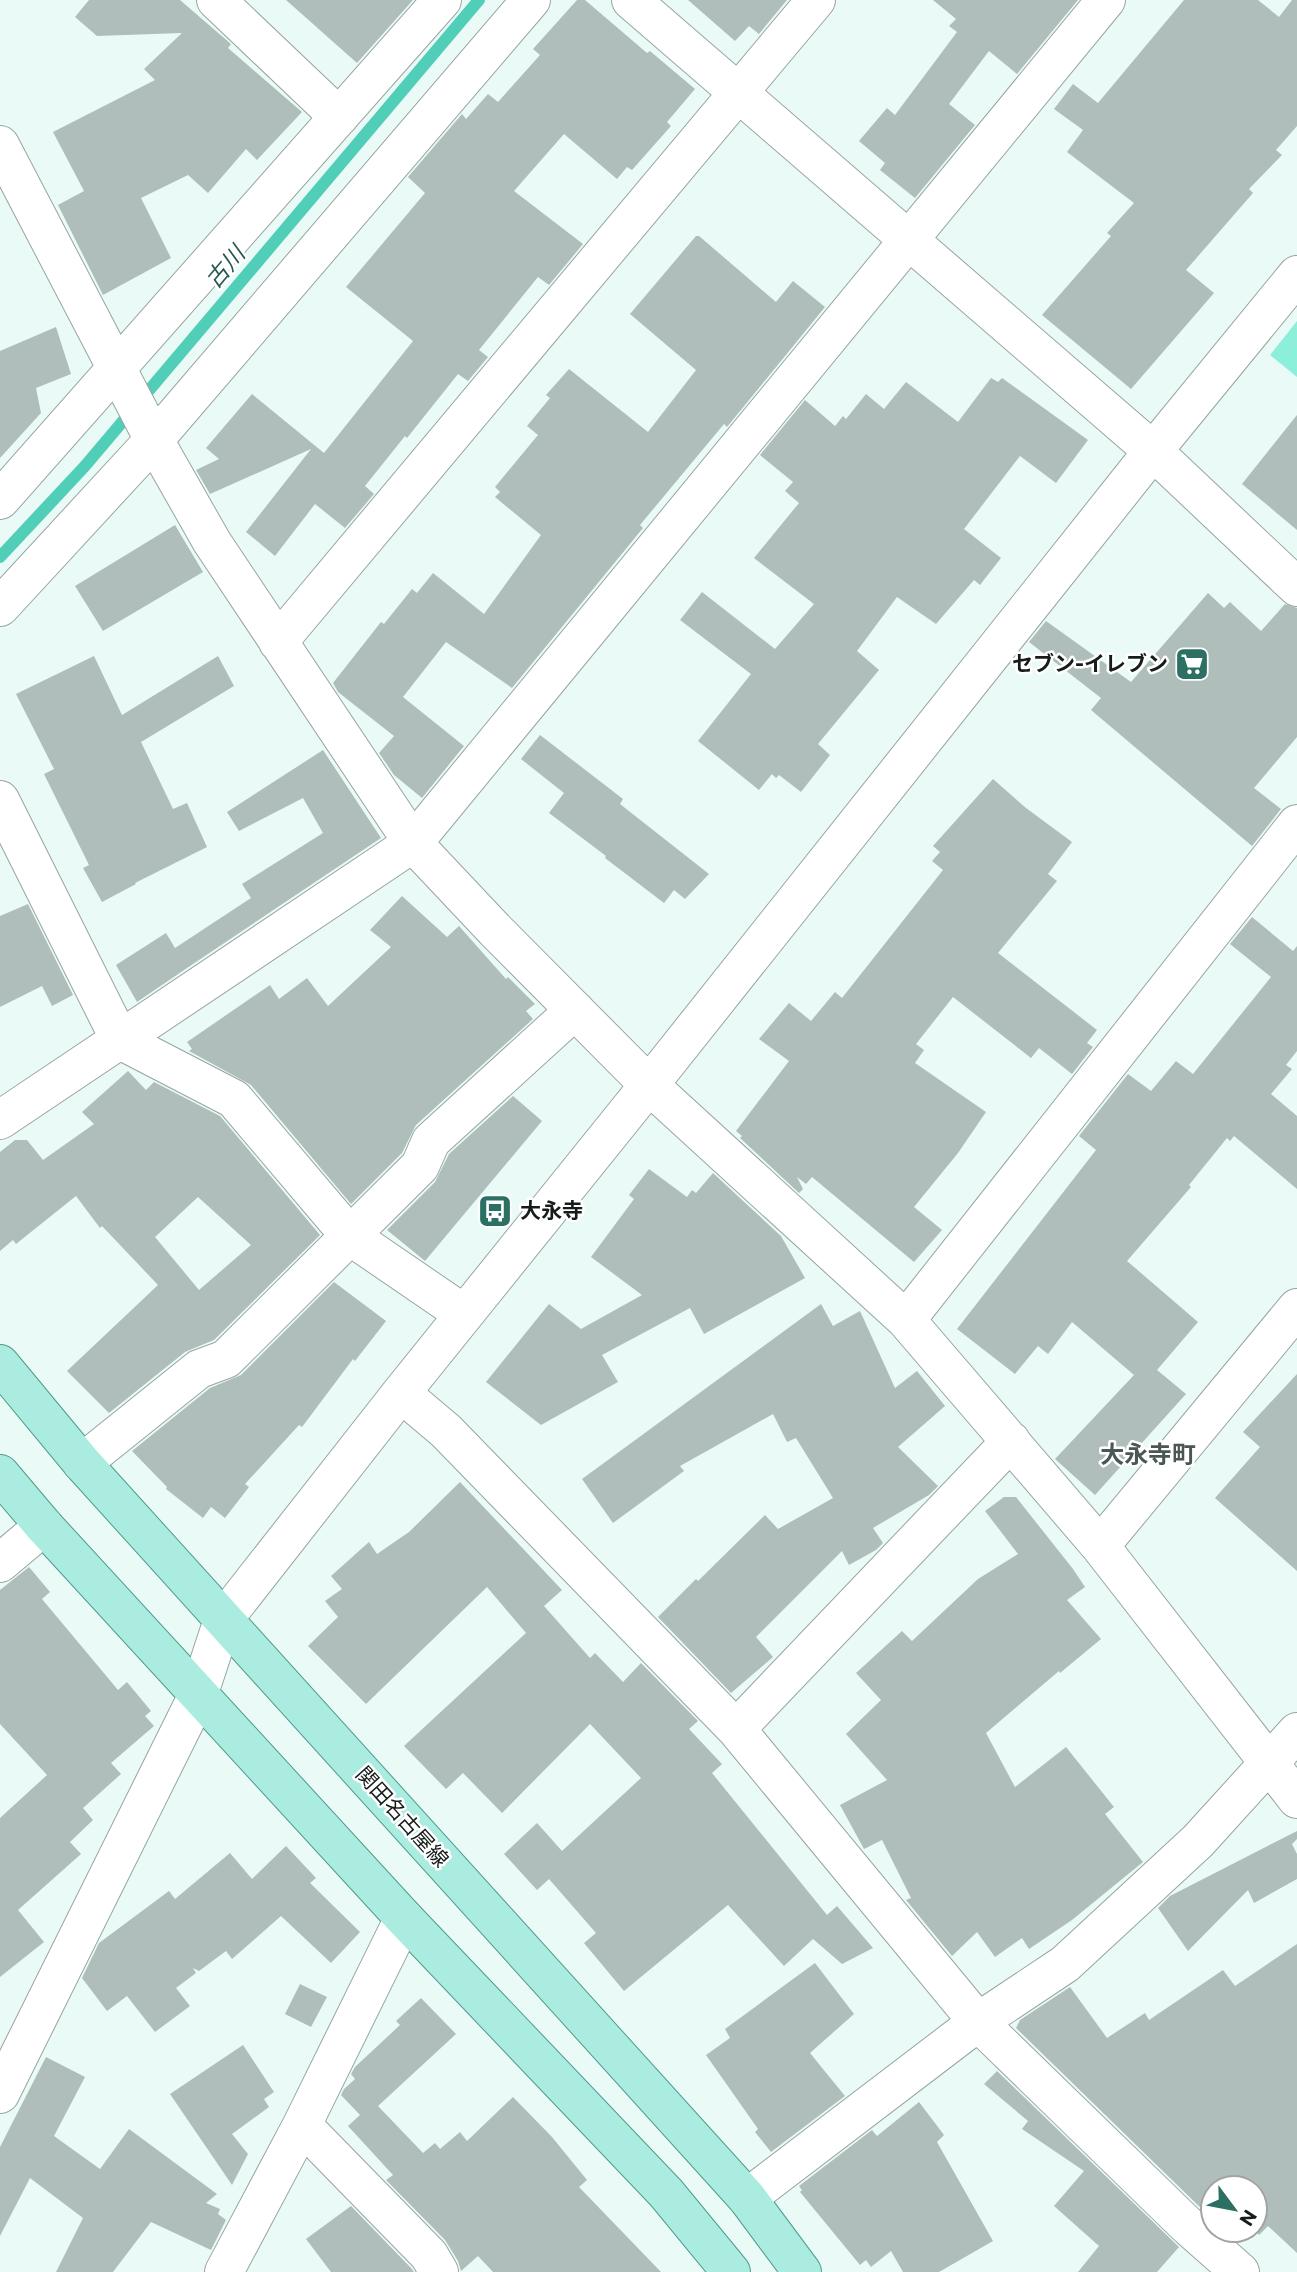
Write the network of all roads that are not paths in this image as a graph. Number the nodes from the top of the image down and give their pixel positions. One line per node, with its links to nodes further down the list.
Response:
1 (216, 0): 8 (street)
2 (442, 0): 8 (street)
3 (531, 0): 13 (street)
4 (631, 0): 7 (street)
5 (816, 0): 7 (street)
6 (1106, 0): 10 (street)
7 (738, 92): 10 (street); 18 (street)
8 (339, 117): 12 (street)
9 (0, 145): 12 (street)
10 (909, 240): 14 (street); 21 (street)
11 (1297, 275): 14 (street)
12 (116, 369): 13 (street); 15 (street)
13 (154, 440): 17 (street); 18 (street)
14 (1153, 451): 16 (street); 24 (street)
15 (0, 500)
16 (1297, 587)
17 (0, 607)
18 (278, 642): 21 (street)
19 (0, 800): 23 (street)
20 (1297, 824): 29 (street)
21 (413, 843): 22 (street); 23 (street)
22 (575, 1010): 24 (street); 26 (street)
23 (120, 1040): 25 (street); 26 (street)
24 (649, 1085): 28 (street); 29 (street)
25 (0, 1120)
26 (350, 1237): 28 (street); 33 (street)
27 (1297, 1308): 36 (street)
28 (464, 1314): 31 (street)
29 (906, 1320): 32 (street)
30 (0, 1364): 33 (main road, 関田名古屋線)
31 (401, 1393): 38 (street); 40 (street)
32 (1011, 1441): 36 (street); 40 (street)
33 (82, 1463): 38 (main road, 関田名古屋線)
34 (0, 1474): 35 (main road)
35 (44, 1526): 37 (street); 39 (main road)
36 (1100, 1546): 42 (street)
37 (0, 1563)
38 (223, 1620): 39 (street); 48 (main road, 関田名古屋線)
39 (199, 1693): 44 (main road); 46 (street)
40 (736, 1729): 45 (street)
41 (1297, 1732): 42 (street)
42 (1269, 1760): 43 (street); 45 (street)
43 (1297, 1799)
44 (404, 1918): 47 (street); 51 (main road)
45 (978, 2022): 48 (street); 53 (street)
46 (0, 2094)
47 (302, 2124): 49 (street); 50 (street)
48 (747, 2198): 52 (main road, 関田名古屋線)
49 (224, 2272)
50 (439, 2272)
51 (731, 2272)
52 (802, 2272)
53 (1240, 2272)

